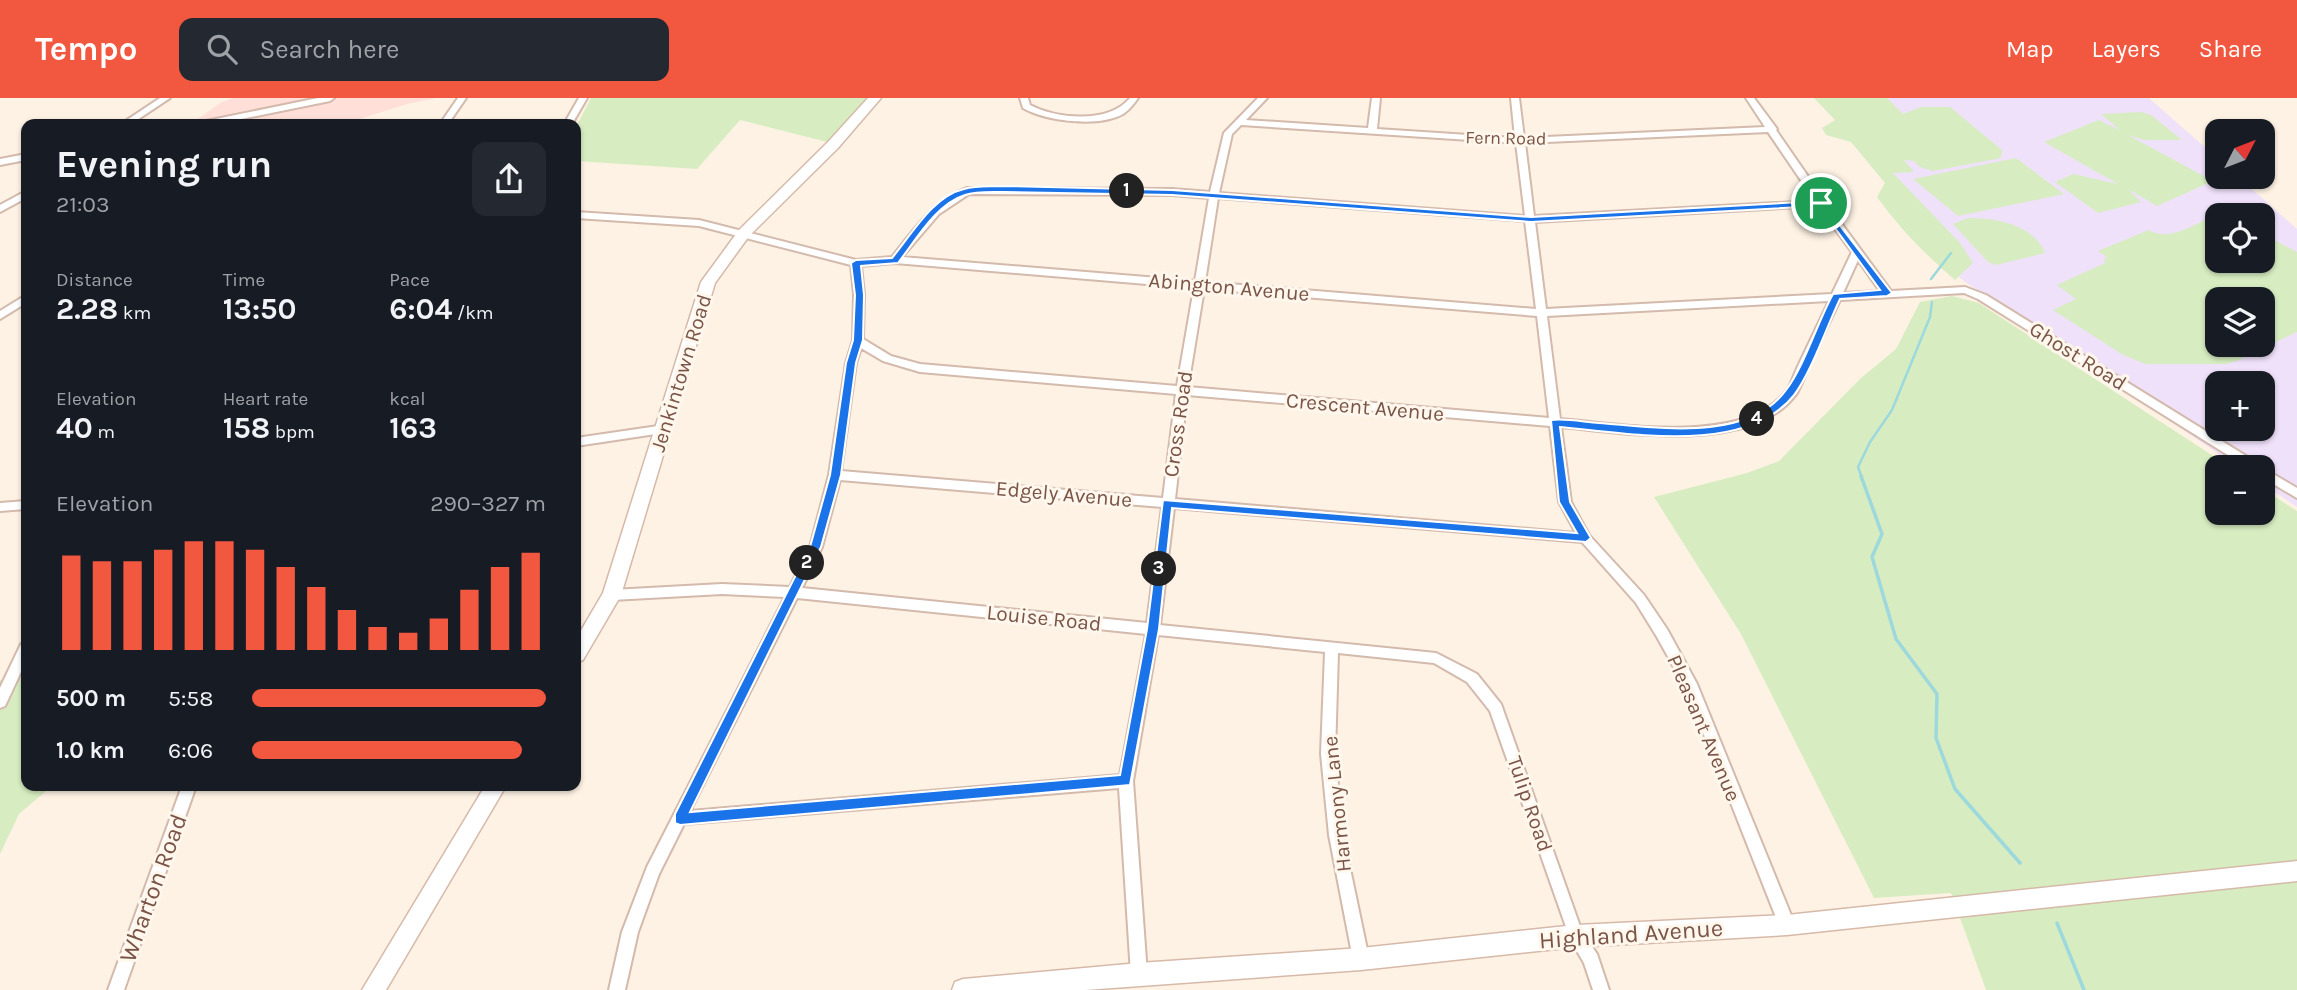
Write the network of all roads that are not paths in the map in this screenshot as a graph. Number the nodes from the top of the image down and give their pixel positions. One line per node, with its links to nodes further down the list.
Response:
1 (166, 98): 12 (street)
2 (330, 98): 13 (street)
3 (462, 98): 14 (street)
4 (583, 98): 15 (street)
5 (875, 98): 28 (street, Jenkintown Road)
6 (1024, 98): 7 (street)
7 (1134, 98)
8 (1263, 98): 16 (street, Cross Road)
9 (1376, 98): 18 (street)
10 (1515, 98): 19 (street, Pleasant Avenue)
11 (1750, 98): 17 (street)
12 (133, 119)
13 (230, 119)
14 (447, 119)
15 (571, 119)
16 (1240, 122): 18 (street, Fern Road); 22 (street, Cross Road)
17 (1773, 129): 19 (street, Fern Road); 24 (street)
18 (1373, 132): 19 (street, Fern Road)
19 (1520, 141): 27 (street, Pleasant Avenue)
20 (21, 158): 21 (street)
21 (0, 162)
22 (1214, 196): 27 (street); 30 (street); 32 (street, Cross Road)
23 (21, 197): 25 (street)
24 (1821, 203): 27 (street); 29 (street)
25 (0, 209)
26 (581, 215): 28 (street, Abington Avenue)
27 (1531, 219): 36 (street, Pleasant Avenue)
28 (744, 233): 31 (street, Abington Avenue); 41 (street, Jenkintown Road)
29 (1857, 252): 33 (street); 34 (street, Crescent Avenue)
30 (895, 261): 31 (street, Abington Avenue); 32 (street, Abington Avenue)
31 (856, 263): 38 (street)
32 (1200, 285): 36 (street, Abington Avenue); 39 (street, Cross Road)
33 (1887, 293): 34 (street, Abington Avenue); 43 (street, Ghost Road)
34 (1837, 296): 36 (street, Abington Avenue); 40 (street, Crescent Avenue)
35 (21, 301): 37 (street)
36 (1539, 313): 40 (street, Pleasant Avenue)
37 (0, 316)
38 (858, 340): 39 (street, Crescent Avenue); 44 (street)
39 (1182, 391): 40 (street, Crescent Avenue); 47 (street, Cross Road)
40 (1555, 423): 50 (street, Pleasant Avenue)
41 (665, 429): 42 (street); 52 (street, Jenkintown Road)
42 (581, 441)
43 (2236, 455)
44 (835, 475): 47 (street, Edgely Avenue); 51 (street)
45 (2275, 480): 46 (street)
46 (2297, 494)
47 (1167, 503): 50 (street, Edgely Avenue); 53 (street, Cross Road)
48 (21, 505): 49 (street)
49 (0, 507)
50 (1586, 538): 64 (street, Pleasant Avenue)
51 (791, 592): 52 (street, Louise Road); 53 (street, Louise Road); 62 (street)
52 (612, 596): 54 (street, Jenkintown Road)
53 (1153, 629): 55 (street, Louise Road); 59 (street, Cross Road)
54 (581, 646)
55 (1332, 647): 57 (street, Louise Road); 66 (street, Harmony Lane)
56 (21, 658): 58 (street)
57 (1472, 678): 65 (street, Tulip Road)
58 (0, 702)
59 (1125, 781): 62 (street); 67 (street, Cross Road)
60 (187, 791): 68 (street, Wharton Road)
61 (493, 791): 69 (street)
62 (680, 818): 70 (street)
63 (2297, 871): 64 (street, Highland Avenue)
64 (1787, 925): 65 (street, Highland Avenue)
65 (1576, 936): 66 (street, Highland Avenue); 72 (street, Tulip Road)
66 (1361, 959): 67 (street, Highland Avenue)
67 (1139, 974): 71 (street, Highland Avenue)
68 (116, 990)
69 (373, 990)
70 (617, 990)
71 (963, 990)
72 (1601, 990)

